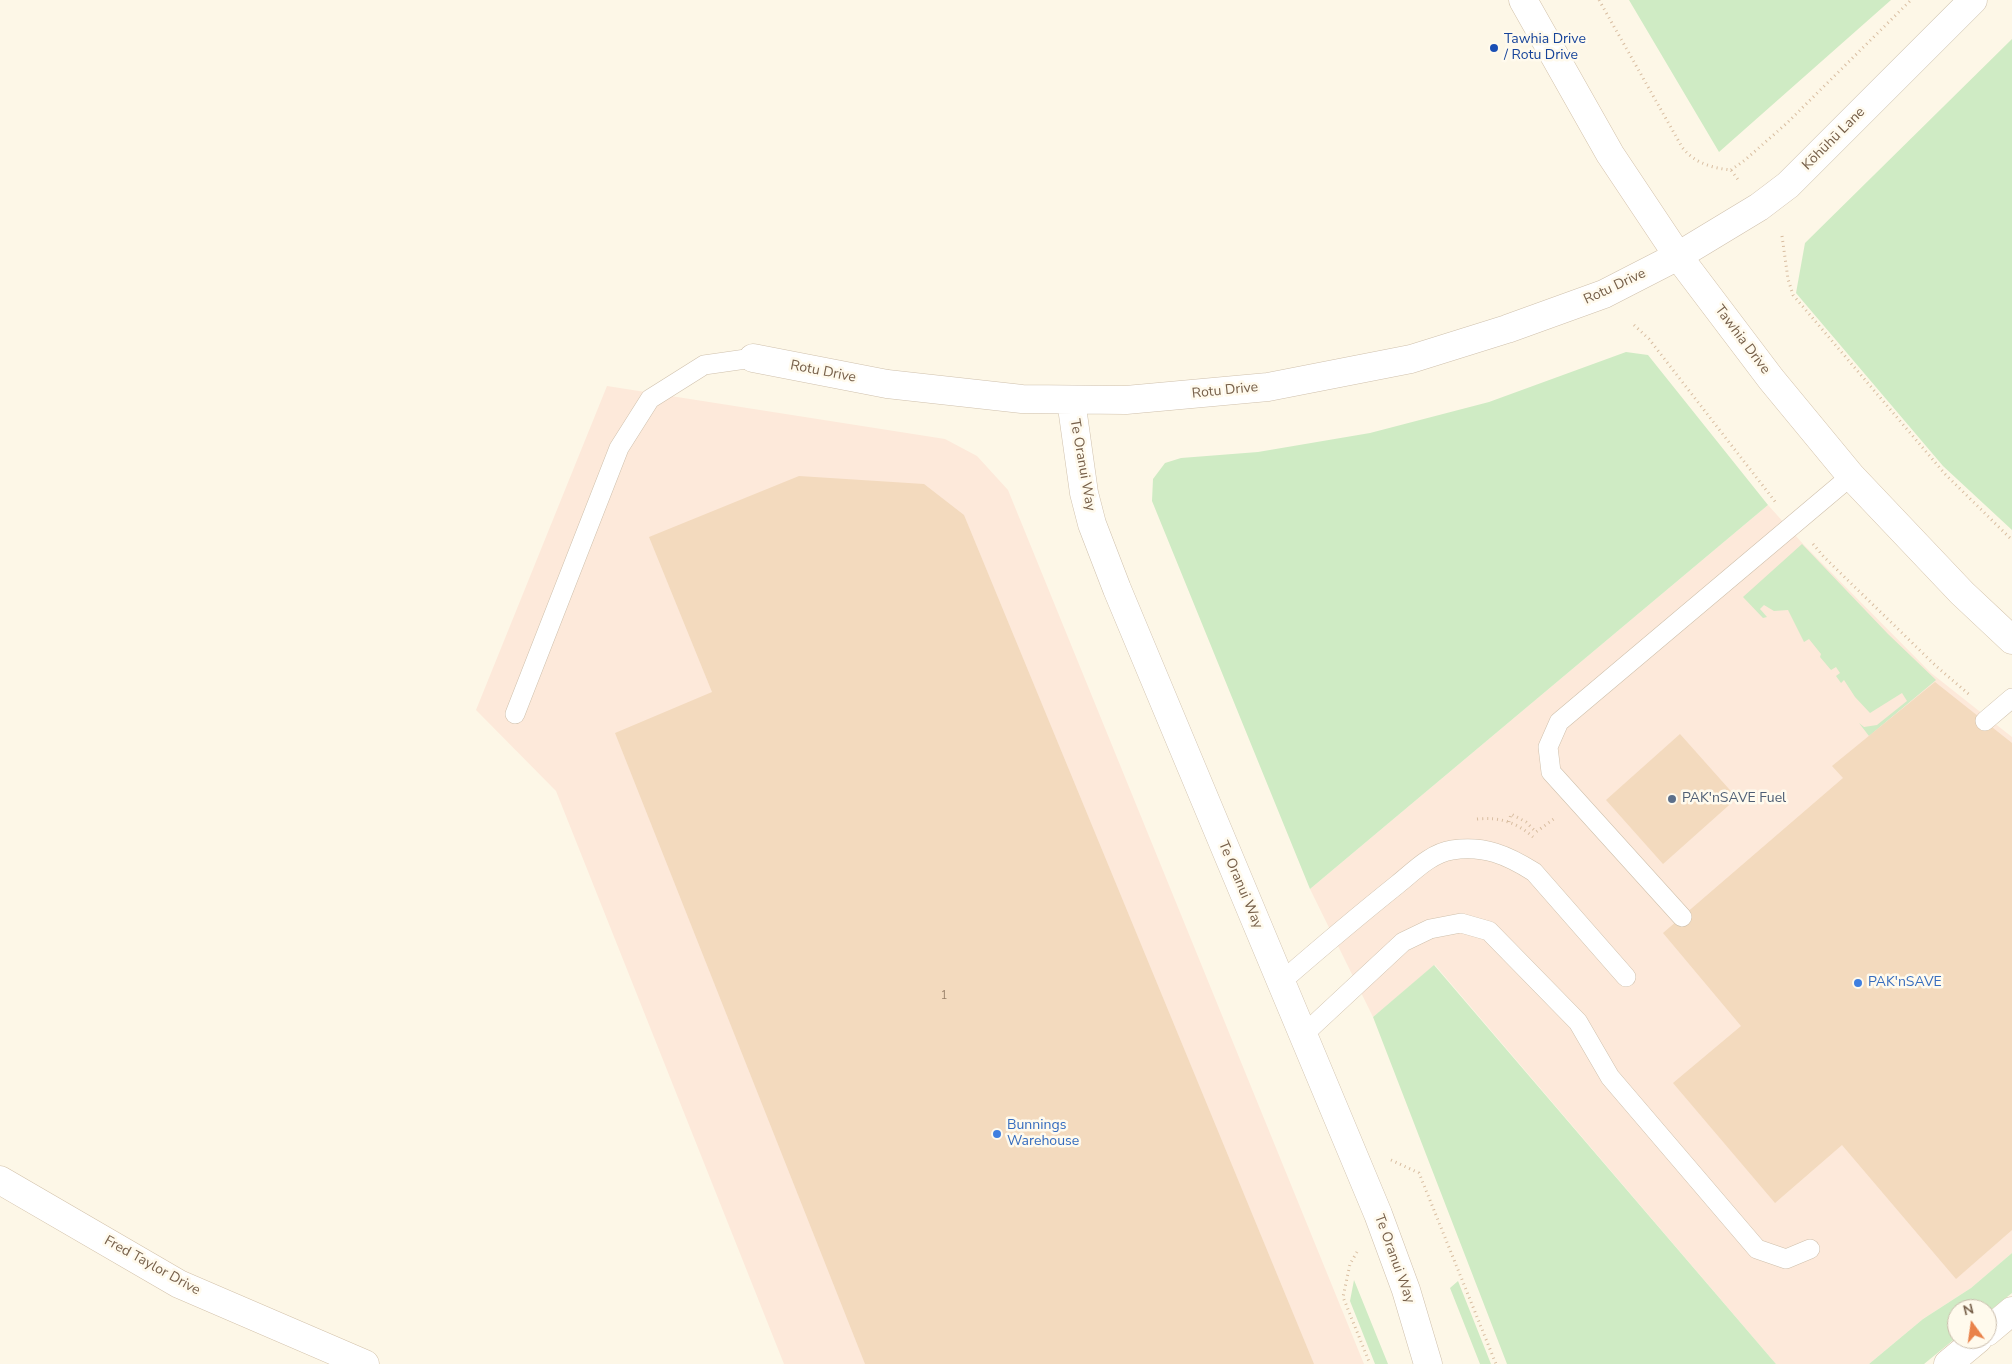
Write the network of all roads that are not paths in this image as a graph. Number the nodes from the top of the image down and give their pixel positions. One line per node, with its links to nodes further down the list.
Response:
1 (1523, 0): 3 (street, Tawhia Drive)
2 (1973, 0): 3 (street, Kōhūhū Lane)
3 (1678, 256): 5 (street, Rotu Drive); 6 (street, Tawhia Drive)
4 (753, 358): 5 (street, Rotu Drive); 9 (lane)
5 (1072, 400): 13 (street, Te Oranui Way)
6 (1852, 476): 7 (street, Tawhia Drive); 11 (lane)
7 (2012, 640)
8 (2012, 698): 10 (lane)
9 (515, 714)
10 (1984, 721)
11 (1682, 917)
12 (1626, 978): 13 (lane)
13 (1281, 982): 14 (street, Te Oranui Way)
14 (1303, 1035): 16 (lane); 21 (street, Te Oranui Way)
15 (0, 1180): 20 (street, Fred Taylor Drive)
16 (1810, 1249)
17 (2012, 1311): 18 (street)
18 (1997, 1324)
19 (1966, 1349): 22 (street)
20 (365, 1364)
21 (1428, 1364)
22 (1948, 1364)

